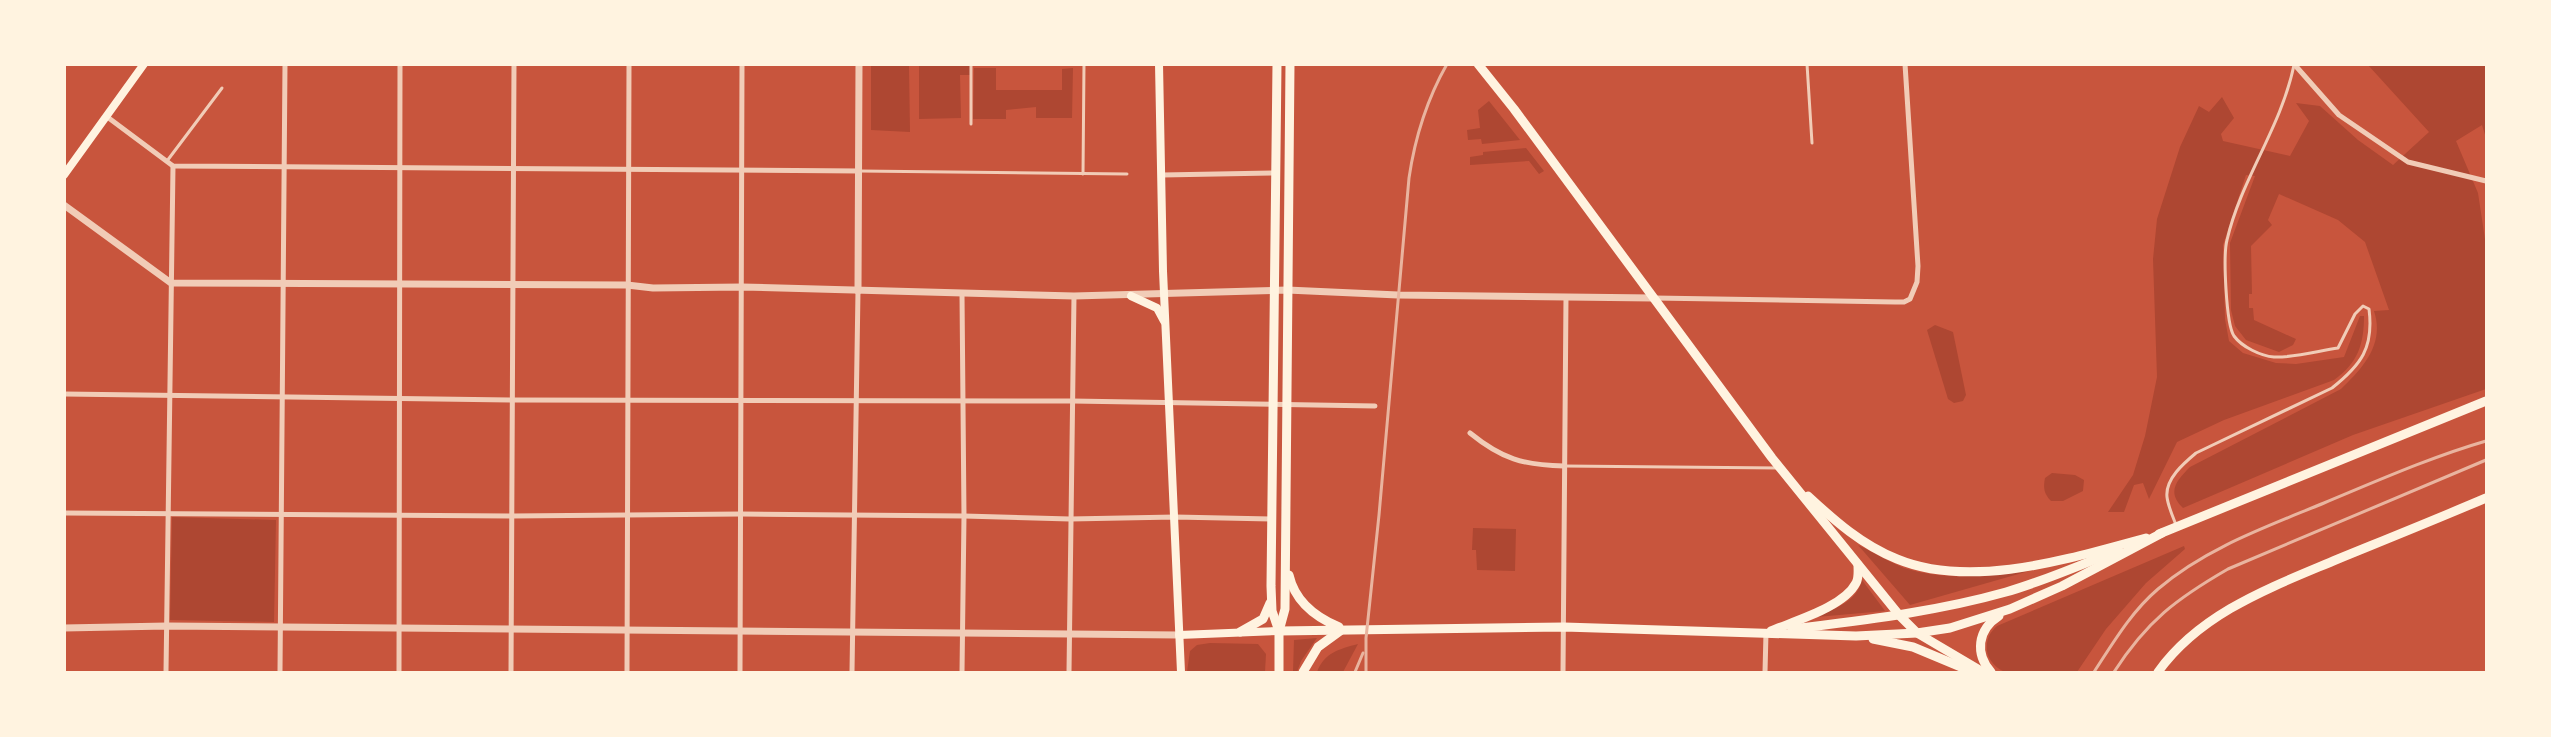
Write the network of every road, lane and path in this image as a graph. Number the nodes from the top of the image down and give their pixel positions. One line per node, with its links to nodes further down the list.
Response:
1 (144, 64): 18 (main road)
2 (285, 64): 25 (street)
3 (400, 64): 23 (street)
4 (514, 64): 24 (street)
5 (629, 64): 26 (street)
6 (742, 64): 27 (street)
7 (859, 64): 28 (street)
8 (971, 64): 19 (lane)
9 (1084, 64): 30 (lane)
10 (1159, 64): 33 (main road)
11 (1277, 64): 29 (main road)
12 (1290, 64): 42 (main road)
13 (1478, 64): 50 (main road)
14 (1807, 64): 20 (lane)
15 (1905, 64): 50 (street)
16 (2294, 65): 34 (street); 83 (lane)
17 (222, 88): 21 (lane)
18 (106, 116): 21 (street); 32 (main road)
19 (971, 124)
20 (1812, 143)
21 (167, 161): 22 (street)
22 (172, 166): 25 (street); 36 (street)
23 (401, 167): 24 (street); 25 (street); 38 (street)
24 (512, 167): 26 (street); 39 (street)
25 (283, 168): 37 (street)
26 (629, 169): 27 (street); 40 (street)
27 (741, 170): 28 (street); 41 (street)
28 (860, 171): 30 (lane); 43 (street)
29 (1276, 173): 33 (street); 44 (main road)
30 (1083, 174): 31 (lane)
31 (1127, 174)
32 (64, 175)
33 (1161, 175): 46 (main road)
34 (2487, 181)
35 (64, 205): 36 (street)
36 (171, 283): 37 (street); 53 (street)
37 (281, 283): 38 (street); 54 (street)
38 (400, 284): 39 (street); 55 (street)
39 (512, 285): 40 (street); 56 (street)
40 (627, 285): 41 (street); 57 (street)
41 (742, 287): 43 (street); 61 (street)
42 (1287, 290): 44 (street); 49 (street); 65 (main road)
43 (858, 291): 45 (street); 62 (street)
44 (1274, 291): 46 (street); 64 (main road)
45 (962, 294): 47 (street); 58 (street)
46 (1163, 294): 48 (street); 51 (main road)
47 (1074, 296): 48 (street); 59 (street)
48 (1131, 296): 51 (main road)
49 (1566, 297): 50 (street); 68 (street)
50 (1653, 298): 69 (main road)
51 (1167, 332): 63 (main road)
52 (64, 394): 53 (street)
53 (170, 394): 54 (street); 72 (street)
54 (282, 395): 55 (street); 73 (street)
55 (400, 397): 56 (street); 75 (street)
56 (512, 400): 57 (street); 77 (street)
57 (626, 400): 61 (street); 76 (street)
58 (962, 401): 59 (street); 62 (street); 79 (street)
59 (1072, 401): 63 (street); 81 (street)
60 (2487, 401): 83 (main road)
61 (742, 402): 62 (street); 74 (street)
62 (856, 402): 78 (street)
63 (1170, 402): 64 (street); 80 (main road)
64 (1273, 404): 65 (street); 82 (main road)
65 (1287, 404): 66 (street); 85 (main road)
66 (1375, 405)
67 (1470, 433): 68 (street)
68 (1564, 466): 69 (lane); 91 (street)
69 (1779, 468): 84 (main road); 86 (main road)
70 (2487, 498): 125 (main road)
71 (64, 513): 72 (street)
72 (168, 514): 73 (street); 90 (street)
73 (282, 514): 75 (street); 93 (street)
74 (741, 514): 76 (street); 78 (street); 100 (street)
75 (399, 515): 77 (street); 94 (street)
76 (627, 515): 77 (street); 98 (street)
77 (512, 516): 95 (street)
78 (855, 516): 79 (street); 101 (street)
79 (964, 516): 81 (street); 104 (street)
80 (1175, 517): 81 (street); 82 (street); 106 (main road)
81 (1070, 519): 105 (street)
82 (1271, 519): 87 (main road)
83 (2177, 527): 84 (main road)
84 (2162, 533): 88 (main road); 89 (main road)
85 (1286, 565): 96 (main road); 97 (main road)
86 (1858, 565): 89 (main road); 102 (main road)
87 (1271, 601): 97 (main road); 99 (main road)
88 (2010, 609): 103 (main road); 124 (main road)
89 (1900, 616): 102 (main road); 103 (main road)
90 (167, 626): 92 (street); 93 (street); 108 (street)
91 (1564, 627): 96 (main road); 102 (main road); 120 (street)
92 (64, 628)
93 (280, 628): 94 (street); 109 (street)
94 (399, 629): 95 (street); 110 (street)
95 (512, 629): 98 (street); 111 (street)
96 (1344, 629): 97 (main road); 119 (main road)
97 (1279, 631): 99 (main road); 118 (main road)
98 (628, 632): 100 (street); 112 (street)
99 (1240, 632): 106 (main road)
100 (740, 633): 101 (street); 113 (street)
101 (852, 633): 104 (street); 114 (street)
102 (1766, 633): 107 (main road); 121 (street)
103 (1917, 633): 107 (main road); 123 (main road)
104 (962, 635): 105 (street); 115 (street)
105 (1069, 635): 106 (street); 116 (street)
106 (1179, 635): 117 (main road)
107 (1856, 636): 122 (main road)
108 (166, 672)
109 (280, 672)
110 (399, 672)
111 (511, 672)
112 (627, 672)
113 (740, 672)
114 (852, 672)
115 (962, 672)
116 (1069, 672)
117 (1181, 672)
118 (1279, 672)
119 (1303, 672)
120 (1563, 672)
121 (1765, 672)
122 (1973, 672)
123 (1983, 672)
124 (1991, 672)
125 (2158, 672)

